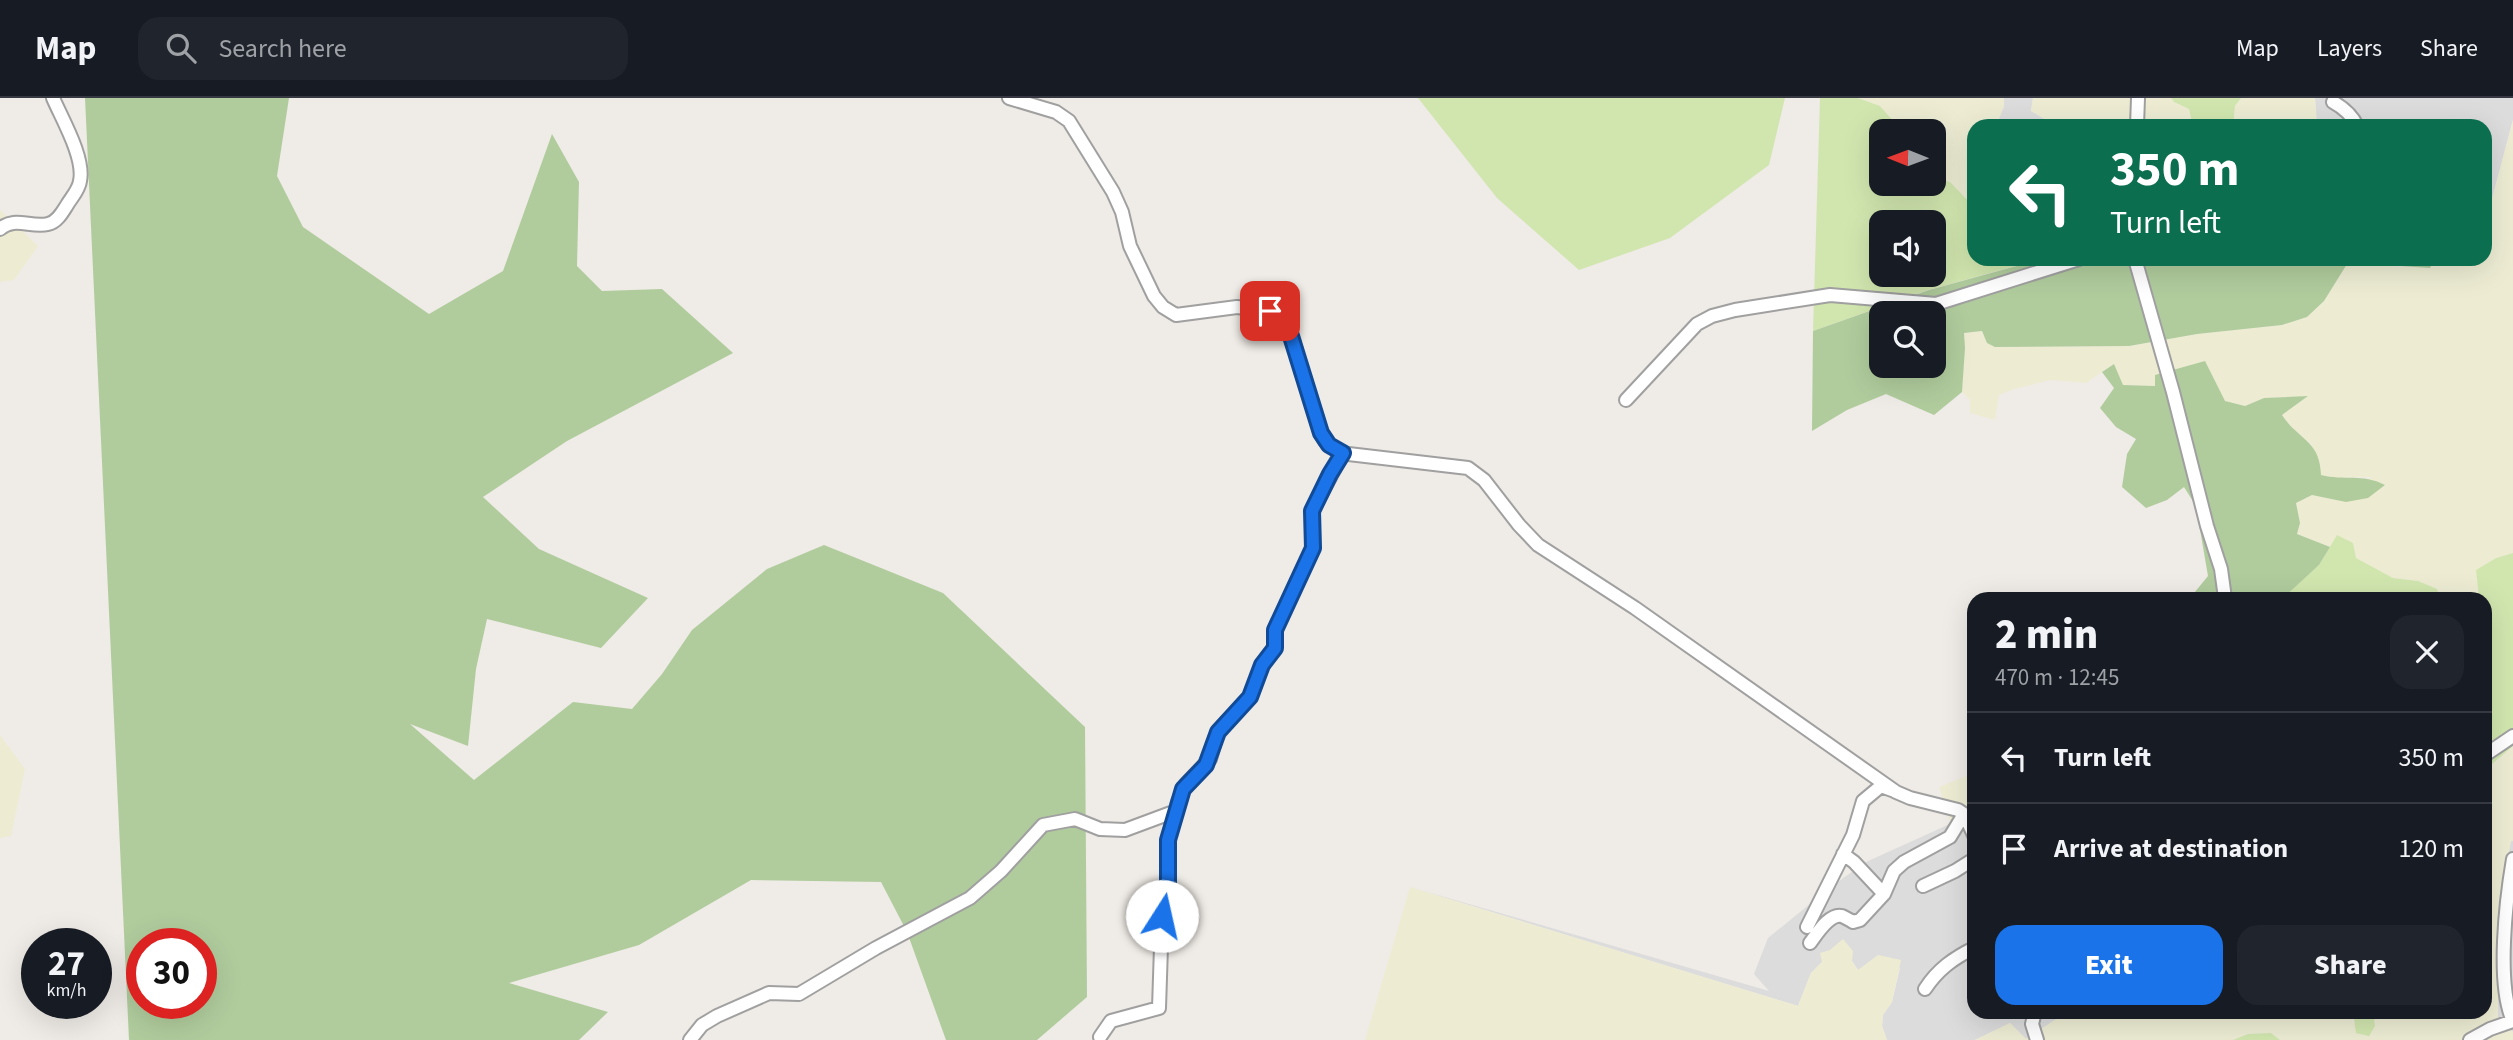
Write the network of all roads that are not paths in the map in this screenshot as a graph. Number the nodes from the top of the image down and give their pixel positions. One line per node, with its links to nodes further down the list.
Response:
1 (53, 98): 7 (street)
2 (1009, 98): 11 (street)
3 (2138, 98): 5 (street)
4 (2333, 103): 6 (street)
5 (2137, 119)
6 (2354, 119)
7 (0, 229)
8 (2057, 266): 10 (street)
9 (2137, 266): 12 (street)
10 (1626, 400)
11 (1343, 453): 15 (street); 16 (street)
12 (2224, 592)
13 (2513, 736): 14 (street)
14 (2492, 750)
15 (1896, 792): 17 (street); 19 (street)
16 (1176, 811): 30 (street); 31 (street)
17 (1964, 814): 18 (street); 23 (street)
18 (1967, 820)
19 (1843, 854): 23 (street); 24 (street)
20 (2513, 859): 29 (street)
21 (1967, 863): 22 (street)
22 (1923, 886)
23 (1884, 894): 25 (street)
24 (1807, 927)
25 (1810, 943)
26 (1967, 952): 27 (street)
27 (1925, 989)
28 (2033, 1019): 32 (street)
29 (2513, 1021): 33 (street)
30 (1100, 1037)
31 (690, 1040)
32 (2037, 1040)
33 (2470, 1040)

